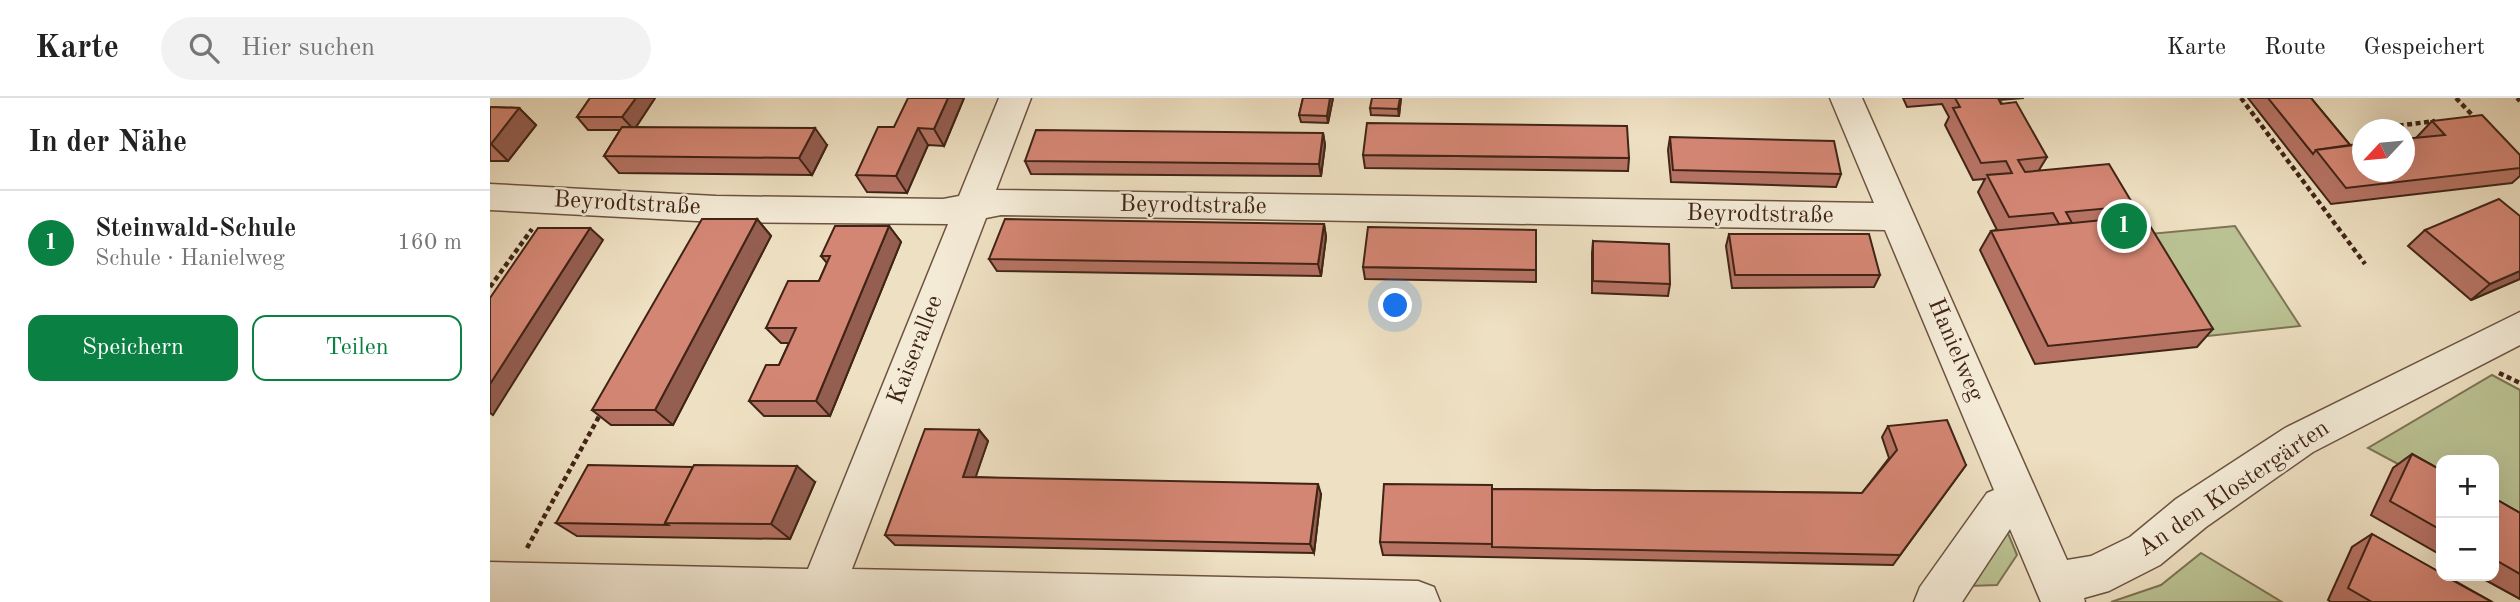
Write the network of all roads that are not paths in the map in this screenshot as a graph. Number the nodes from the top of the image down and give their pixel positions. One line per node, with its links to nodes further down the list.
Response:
1 (1015, 98): 4 (street, Kaiserallee)
2 (1846, 98): 5 (street, Hanielweg)
3 (490, 197): 4 (street, Beyrodtstraße)
4 (972, 207): 5 (street, Beyrodtstraße); 10 (street, Kaiserallee)
5 (1897, 217): 7 (street, Hanielweg)
6 (2520, 327): 9 (street, An den Klostergärten)
7 (2023, 505): 9 (street, Hanielweg); 12 (street)
8 (505, 572): 10 (street)
9 (2060, 592)
10 (819, 596): 11 (street)
11 (1418, 602)
12 (1936, 602)

